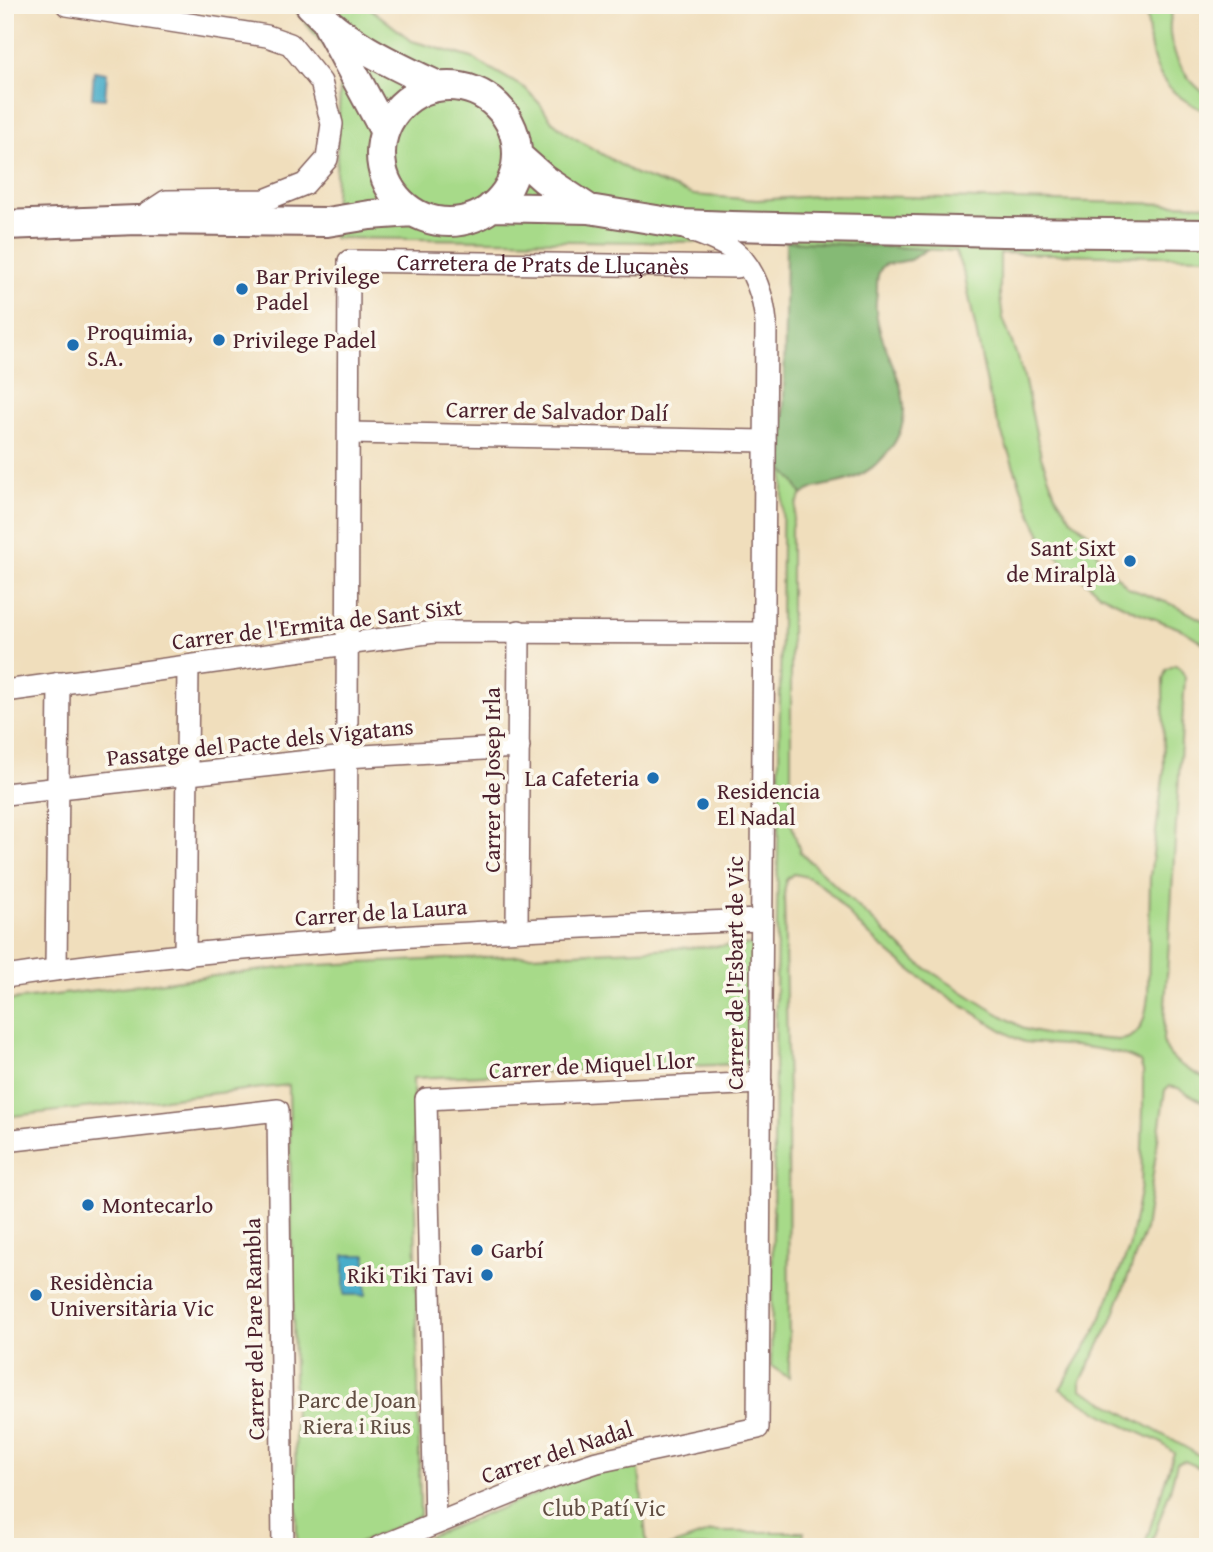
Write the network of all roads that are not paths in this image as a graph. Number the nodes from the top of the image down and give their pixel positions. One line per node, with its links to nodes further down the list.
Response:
1 (67, 5): 3 (street)
2 (319, 14): 3 (street); 4 (street); 5 (street)
3 (308, 66): 11 (street)
4 (438, 86): 5 (street); 6 (street)
5 (384, 130): 7 (street)
6 (517, 155): 8 (street); 9 (street)
7 (381, 165): 10 (street); 12 (street)
8 (491, 207): 9 (street); 10 (street)
9 (589, 209): 13 (street)
10 (413, 212): 12 (street)
11 (137, 220): 12 (street); 14 (street)
12 (327, 222)
13 (681, 224): 15 (street); 18 (street, Carrer de l'Esbart de Vic)
14 (5, 225)
15 (1208, 234)
16 (737, 267): 17 (street, Carretera de Prats de Lluçanès)
17 (349, 433): 18 (street, Carrer de Salvador Dalí); 21 (street)
18 (765, 441): 20 (street, Carrer de l'Esbart de Vic)
19 (519, 631): 20 (street, Carrer de l'Ermita de Sant Sixt); 21 (street, Carrer de l'Ermita de Sant Sixt); 25 (street, Carrer de Josep Irla)
20 (763, 633): 30 (street, Carrer de l'Esbart de Vic)
21 (347, 644): 22 (street, Carrer de l'Ermita de Sant Sixt); 26 (street)
22 (188, 666): 23 (street, Carrer de l'Ermita de Sant Sixt); 27 (street)
23 (59, 683): 24 (street, Carrer de l'Ermita de Sant Sixt); 28 (street)
24 (5, 691)
25 (519, 747): 26 (street, Passatge del Pacte dels Vigatans); 31 (street, Carrer de Josep Irla)
26 (346, 757): 27 (street, Passatge del Pacte dels Vigatans); 32 (street)
27 (188, 774): 28 (street, Passatge del Pacte dels Vigatans); 33 (street)
28 (58, 789): 29 (street, Passatge del Pacte dels Vigatans); 34 (street)
29 (5, 794)
30 (762, 920): 31 (street, Carrer de la Laura); 36 (street, Carrer de l'Esbart de Vic)
31 (517, 930): 32 (street, Carrer de la Laura)
32 (346, 939): 33 (street, Carrer de la Laura)
33 (185, 956): 34 (street, Carrer de la Laura)
34 (56, 969): 35 (street, Carrer de la Laura)
35 (5, 977)
36 (761, 1083): 38 (street, Carrer de l'Esbart de Vic); 39 (street, Carrer de Miquel Llor)
37 (5, 1141): 40 (street, Carrer del Pare Rambla)
38 (758, 1428): 39 (street, Carrer del Nadal)
39 (435, 1522): 41 (street, Carrer del Nadal)
40 (283, 1547)
41 (379, 1547)

